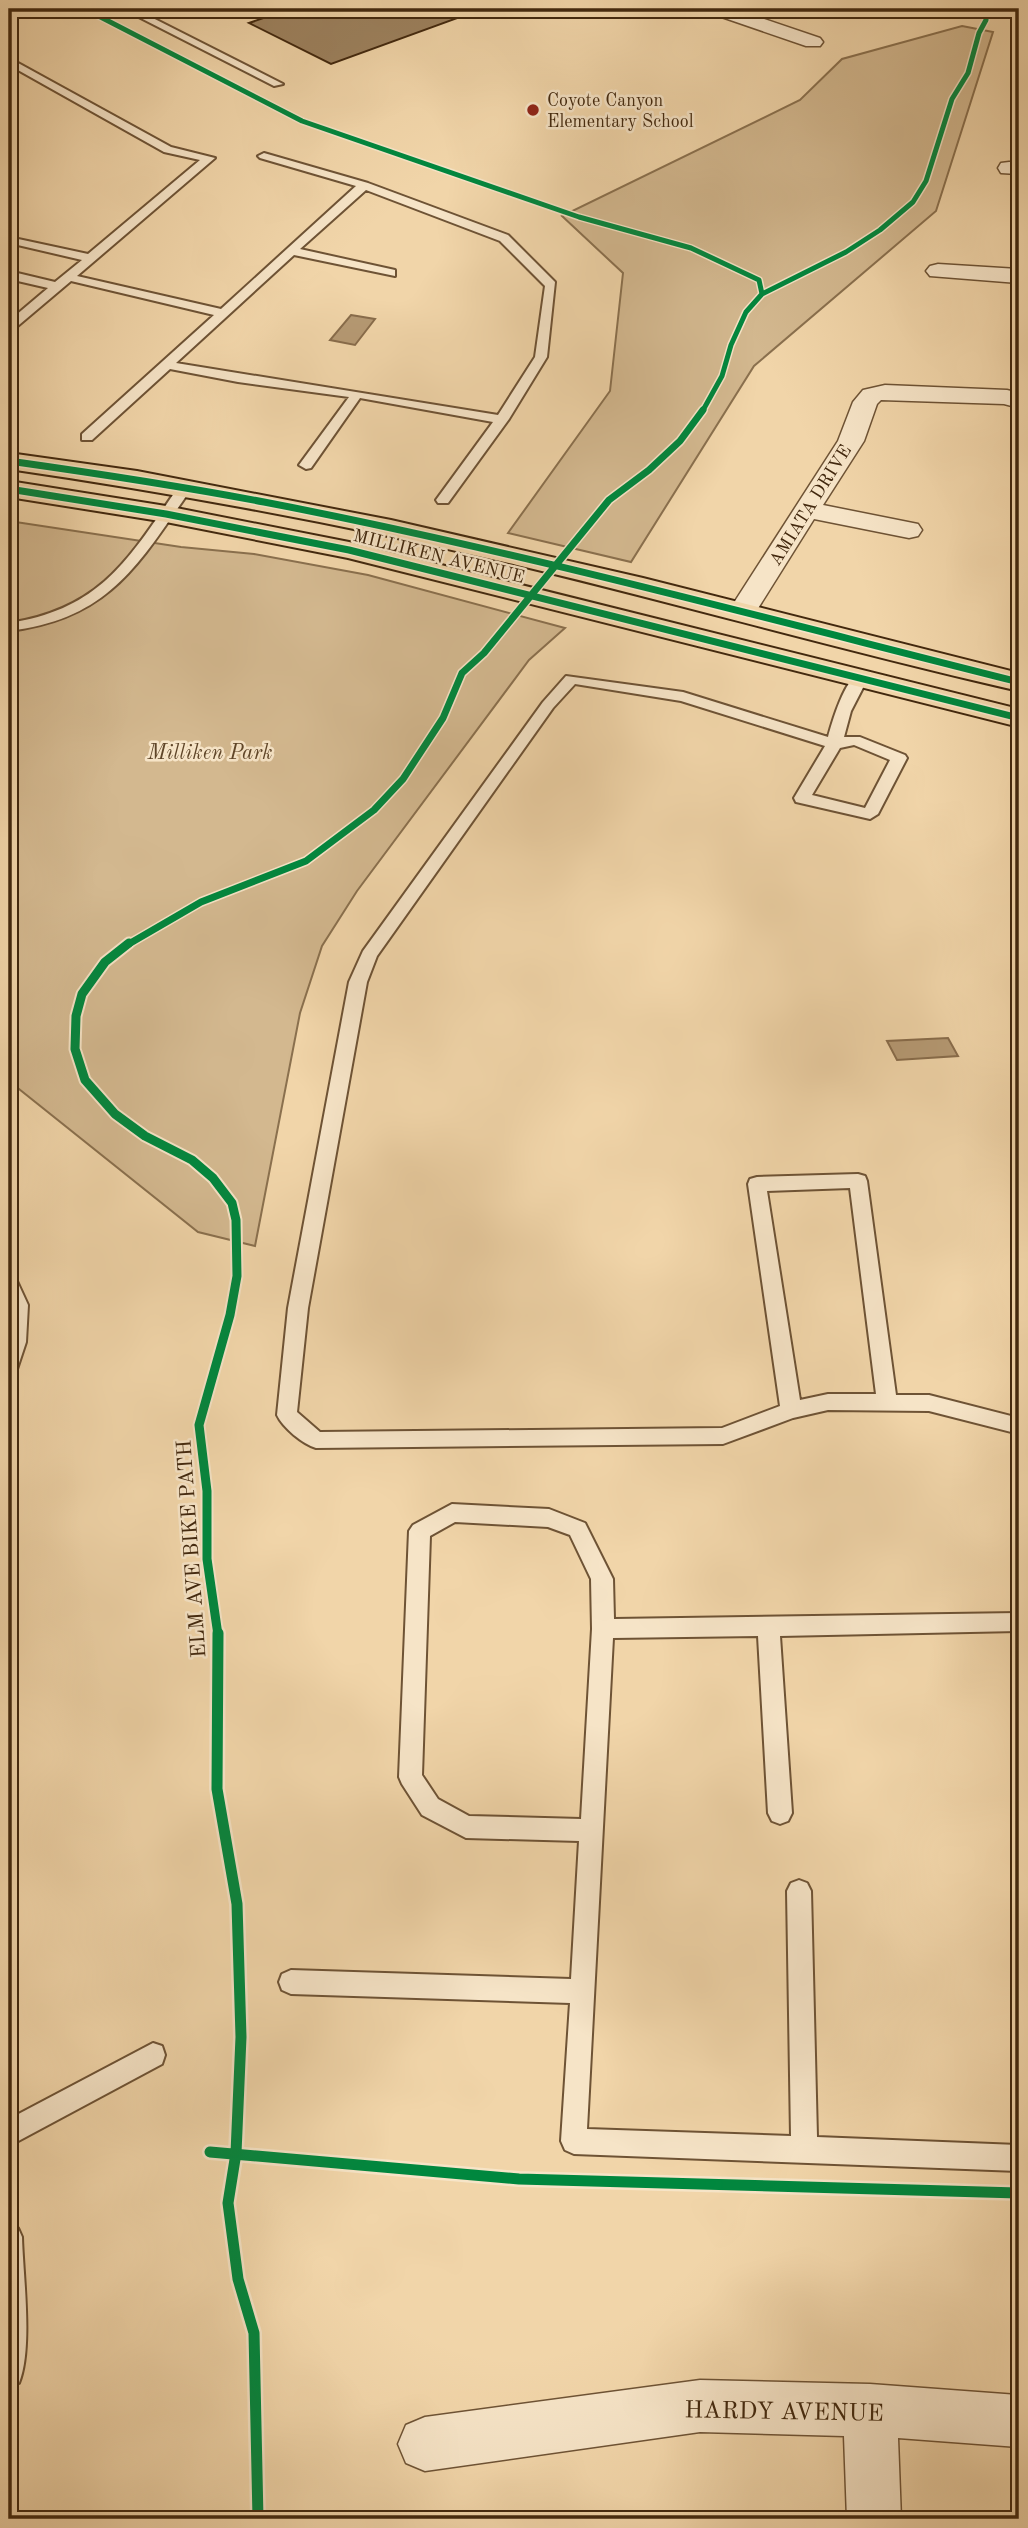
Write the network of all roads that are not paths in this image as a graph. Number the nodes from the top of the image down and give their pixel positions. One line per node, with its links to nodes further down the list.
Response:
1 (128, 9): 5 (lane)
2 (717, 9): 3 (street)
3 (813, 42)
4 (9, 61): 10 (lane)
5 (278, 85)
6 (264, 156): 7 (lane)
7 (364, 185): 9 (lane); 22 (lane)
8 (9, 240): 10 (lane)
9 (291, 251): 12 (lane); 17 (lane)
10 (91, 258): 15 (lane)
11 (938, 271): 14 (street)
12 (391, 274)
13 (9, 275): 16 (lane)
14 (1019, 276)
15 (68, 277): 16 (lane); 17 (lane)
16 (57, 286): 18 (lane)
17 (223, 313): 19 (lane)
18 (9, 327)
19 (166, 364): 20 (lane); 23 (lane)
20 (358, 394): 22 (lane); 25 (lane)
21 (1019, 400): 29 (street, AMIATA DRIVE)
22 (502, 419): 28 (lane)
23 (87, 437)
24 (9, 461): 27 (main road, MILLIKEN AVENUE)
25 (306, 465)
26 (9, 489): 30 (main road, MILLIKEN AVENUE)
27 (184, 489): 30 (lane); 32 (main road, MILLIKEN AVENUE)
28 (443, 500)
29 (808, 510): 31 (street); 32 (street, AMIATA DRIVE)
30 (166, 514): 33 (lane); 34 (main road, MILLIKEN AVENUE)
31 (909, 530)
32 (742, 612): 35 (main road, MILLIKEN AVENUE)
33 (9, 627)
34 (860, 678): 36 (main road, MILLIKEN AVENUE); 37 (lane)
35 (1019, 682)
36 (1019, 718)
37 (834, 744): 37 (lane); 42 (lane)
38 (9, 1284): 39 (lane)
39 (14, 1306): 40 (lane)
40 (9, 1366)
41 (887, 1401): 42 (lane); 42 (lane); 43 (lane)
42 (791, 1410)
43 (1019, 1426)
44 (1019, 1622): 45 (lane)
45 (768, 1626): 46 (lane); 47 (lane)
46 (603, 1629): 48 (lane); 48 (lane)
47 (780, 1813)
48 (592, 1830): 51 (lane)
49 (799, 1891): 54 (lane)
50 (291, 1982): 51 (lane)
51 (582, 1991): 54 (lane)
52 (153, 2055): 53 (lane)
53 (9, 2133)
54 (804, 2150): 55 (lane)
55 (1019, 2158)
56 (9, 2237): 57 (lane)
57 (9, 2373)
58 (870, 2410): 59 (street, HARDY AVENUE); 60 (street, HARDY AVENUE); 61 (street)
59 (1019, 2421)
60 (425, 2444)
61 (874, 2519)

